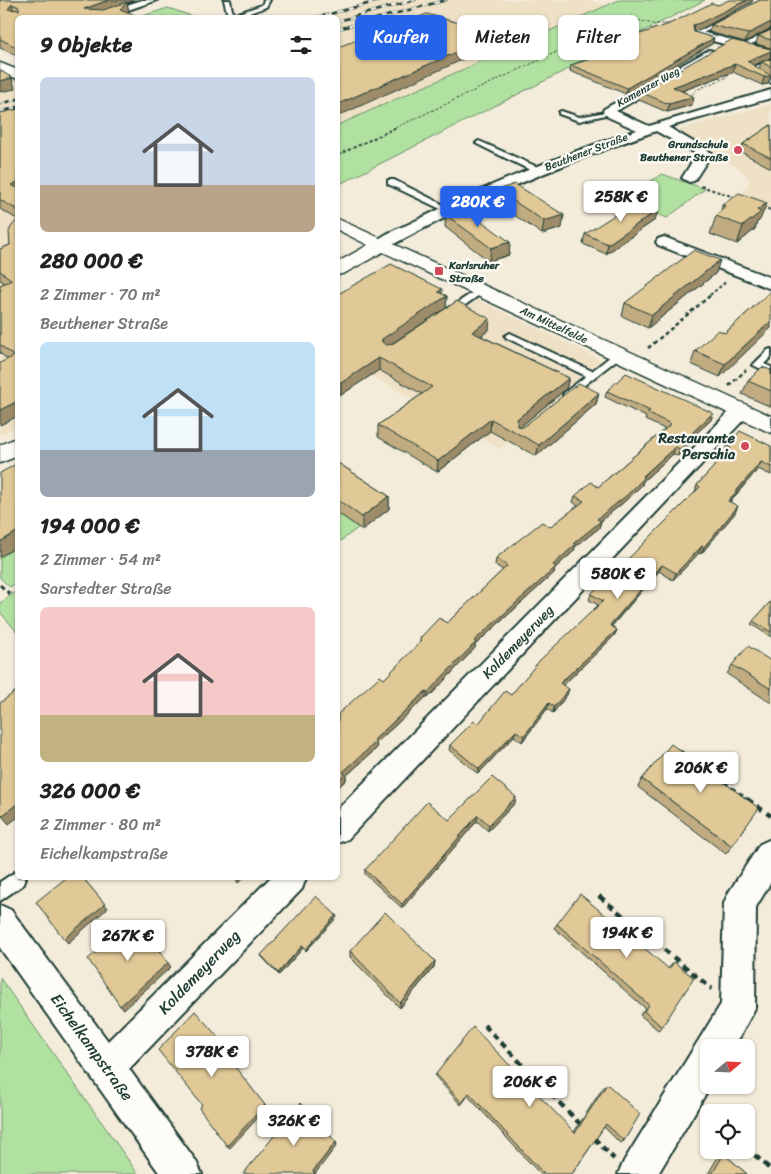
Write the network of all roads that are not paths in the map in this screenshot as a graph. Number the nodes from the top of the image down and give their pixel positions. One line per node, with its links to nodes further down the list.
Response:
1 (152, 0): 4 (street)
2 (227, 0): 5 (lane)
3 (267, 0): 6 (lane)
4 (103, 15)
5 (230, 15)
6 (236, 15)
7 (732, 16): 8 (lane)
8 (698, 32): 10 (street)
9 (771, 32): 11 (lane)
10 (726, 44): 11 (street); 19 (street, Kamenzer Weg)
11 (744, 46): 12 (street)
12 (771, 53)
13 (771, 62): 16 (lane)
14 (0, 66): 15 (street)
15 (15, 73)
16 (771, 81)
17 (771, 94): 20 (street, Beuthener Straße)
18 (562, 113): 19 (lane)
19 (611, 113): 20 (street, Kamenzer Weg)
20 (651, 128): 22 (street, Beuthener Straße); 23 (street, Kamenzer Weg)
21 (479, 143): 22 (lane)
22 (539, 171): 25 (street, Beuthener Straße)
23 (689, 178)
24 (391, 182): 27 (lane)
25 (506, 185): 26 (lane); 27 (street, Beuthener Straße)
26 (518, 194)
27 (450, 210): 30 (street, Beuthener Straße)
28 (340, 225): 30 (street, Am Mittelfelde)
29 (664, 242): 32 (street)
30 (381, 245): 31 (street); 33 (street, Am Mittelfelde)
31 (340, 268)
32 (771, 284)
33 (481, 291): 34 (lane); 37 (street, Am Mittelfelde)
34 (437, 320)
35 (510, 336): 39 (lane)
36 (771, 352): 38 (lane)
37 (618, 354): 39 (lane); 41 (street, Am Mittelfelde)
38 (771, 371)
39 (592, 375): 40 (lane)
40 (556, 404)
41 (741, 411): 42 (street, Am Mittelfelde); 45 (street, Koldemeyerweg)
42 (771, 425)
43 (15, 447): 44 (street)
44 (0, 455)
45 (340, 827)
46 (771, 854): 51 (street)
47 (16, 880): 49 (lane)
48 (289, 880): 52 (street, Koldemeyerweg)
49 (0, 893)
50 (0, 922): 52 (street, Eichelkampstraße)
51 (719, 1039)
52 (107, 1068): 55 (street, Eichelkampstraße)
53 (700, 1069): 54 (street)
54 (629, 1170)
55 (183, 1174)

